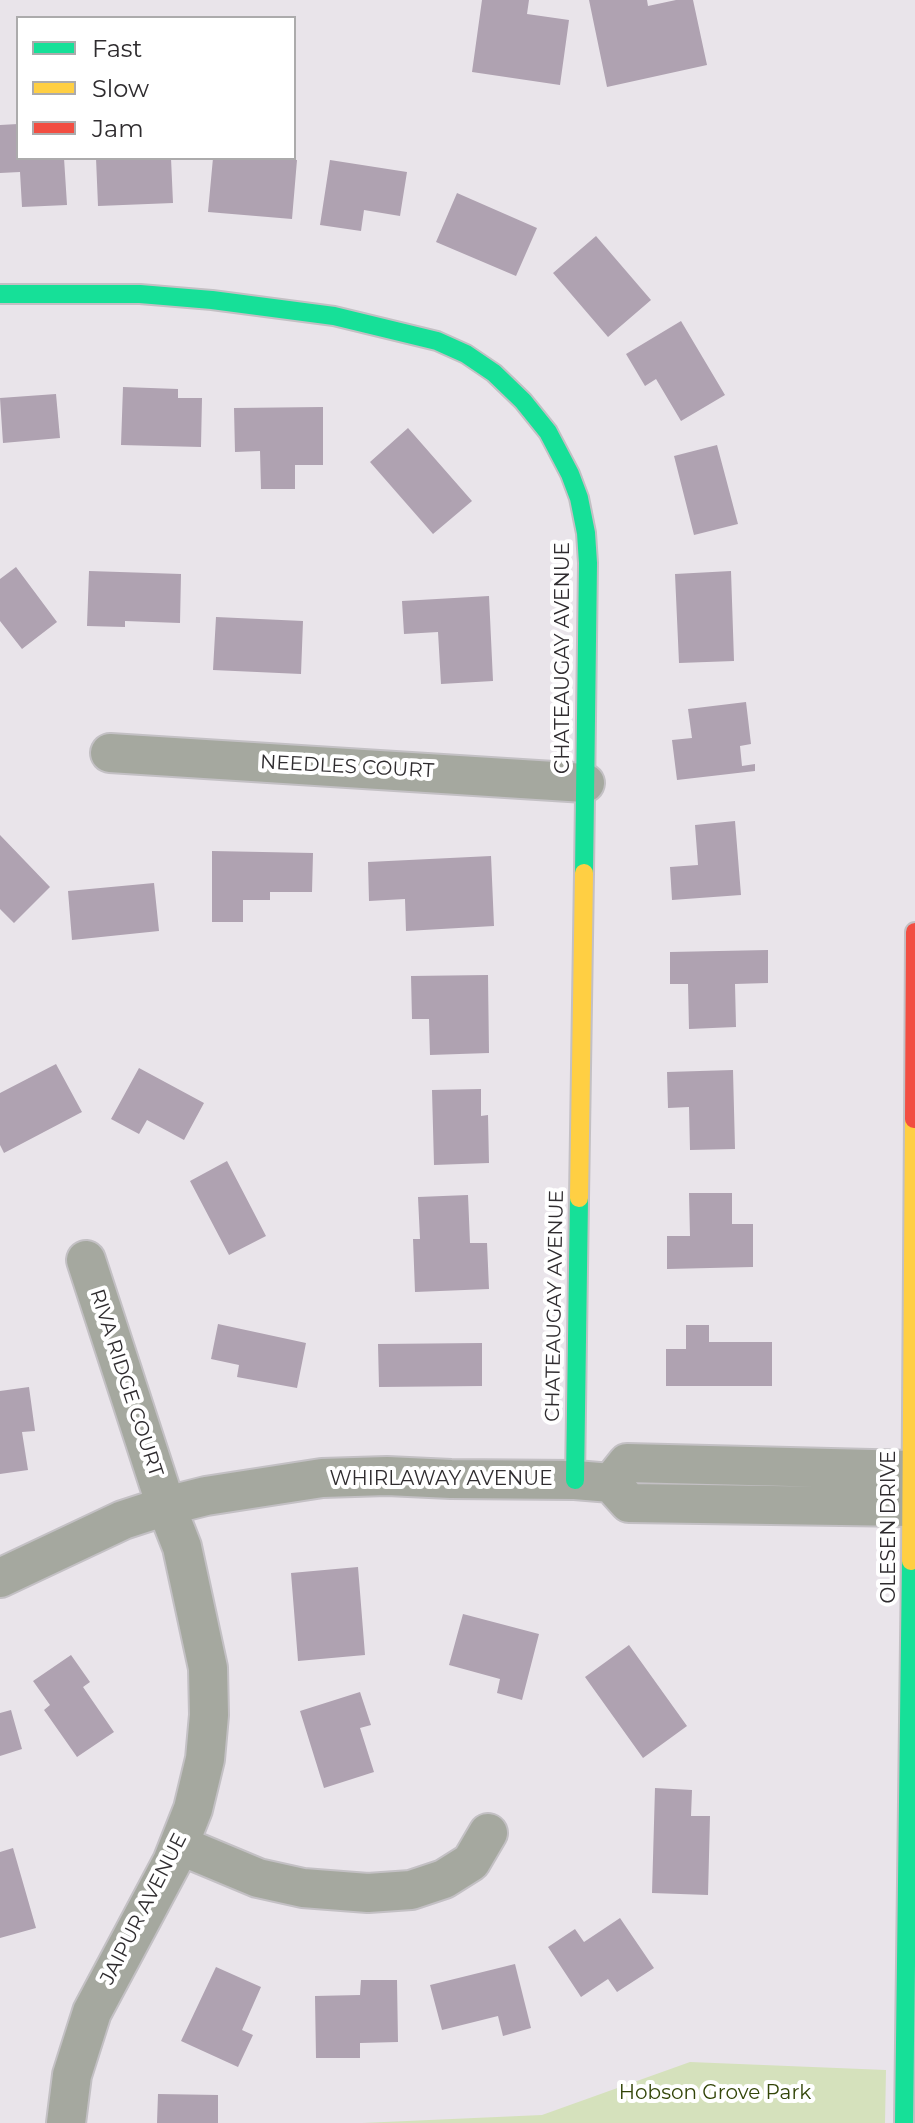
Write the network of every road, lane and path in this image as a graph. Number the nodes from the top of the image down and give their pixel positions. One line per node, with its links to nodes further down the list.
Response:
1 (0, 294): 3 (street, CHATEAUGAY AVENUE)
2 (110, 753): 3 (street, NEEDLES COURT)
3 (585, 783): 6 (street, CHATEAUGAY AVENUE)
4 (915, 932): 7 (street, OLESEN DRIVE)
5 (86, 1260): 8 (street, RIVA RIDGE COURT)
6 (593, 1481): 7 (street); 8 (street, WHIRLAWAY AVENUE)
7 (912, 1488): 13 (street, OLESEN DRIVE)
8 (166, 1506): 9 (street, WHIRLAWAY AVENUE); 11 (street, JAIPUR AVENUE)
9 (0, 1578)
10 (488, 1833): 11 (street)
11 (179, 1845): 12 (street, JAIPUR AVENUE)
12 (66, 2123)
13 (904, 2123)

